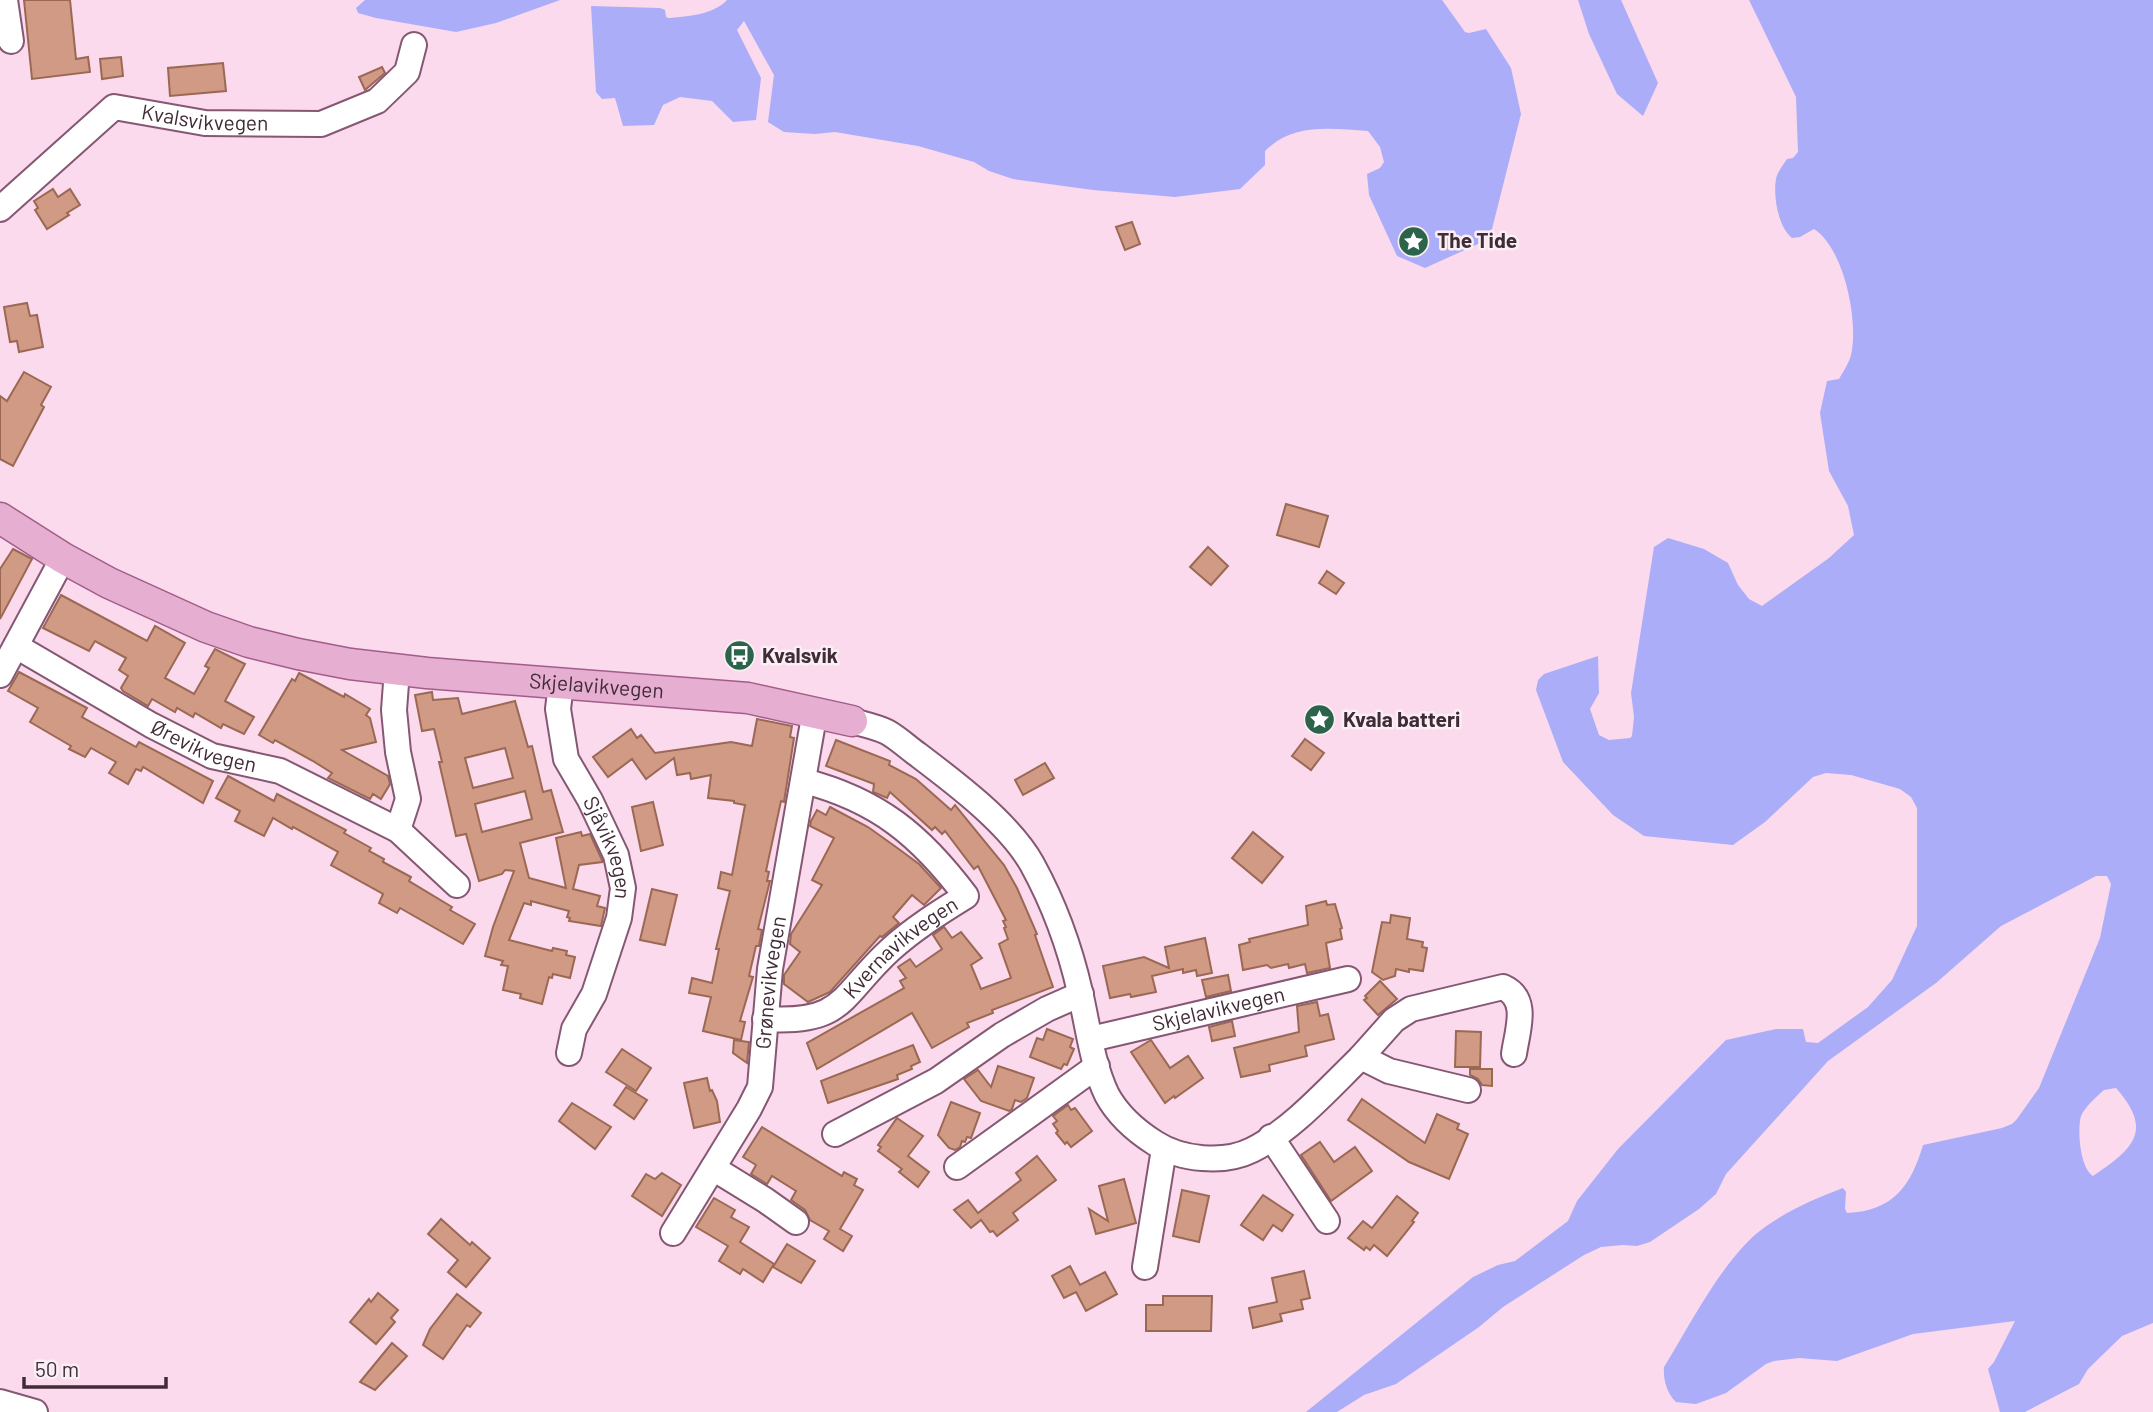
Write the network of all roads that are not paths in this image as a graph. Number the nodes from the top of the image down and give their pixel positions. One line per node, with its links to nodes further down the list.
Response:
1 (5, 0): 2 (street)
2 (12, 41)
3 (414, 45): 4 (street, Kvalsvikvegen)
4 (0, 209)
5 (0, 518): 6 (main road, Skjelavikvegen)
6 (63, 558): 7 (street); 8 (main road, Skjelavikvegen)
7 (16, 646): 9 (street); 14 (street, Ørevikvegen)
8 (397, 670): 10 (main road, Skjelavikvegen); 14 (street)
9 (0, 675)
10 (561, 684): 11 (main road, Skjelavikvegen); 20 (street, Sjåvikvegen)
11 (815, 711): 12 (main road, Skjelavikvegen); 13 (street, Grønevikvegen)
12 (852, 721): 17 (street, Skjelavikvegen)
13 (804, 780): 18 (street, Grønevikvegen); 18 (street, Kvernavikvegen)
14 (398, 830): 15 (street, Ørevikvegen)
15 (457, 885)
16 (1348, 979): 19 (street, Skjelavikvegen)
17 (1081, 994): 19 (street, Skjelavikvegen); 25 (street)
18 (765, 1019): 29 (street, Grønevikvegen)
19 (1091, 1039): 23 (street, Skjelavikvegen)
20 (569, 1053)
21 (1514, 1054): 22 (street, Skjelavikvegen)
22 (1361, 1057): 24 (street); 26 (street, Skjelavikvegen)
23 (1097, 1066): 27 (street, Skjelavikvegen); 28 (street)
24 (1468, 1090)
25 (835, 1134)
26 (1271, 1137): 27 (street, Skjelavikvegen); 30 (street)
27 (1164, 1149): 33 (street)
28 (957, 1167)
29 (713, 1168): 31 (street); 32 (street, Grønevikvegen)
30 (1327, 1221)
31 (796, 1222)
32 (673, 1233)
33 (1145, 1267)
34 (0, 1402): 35 (street)
35 (36, 1412)

